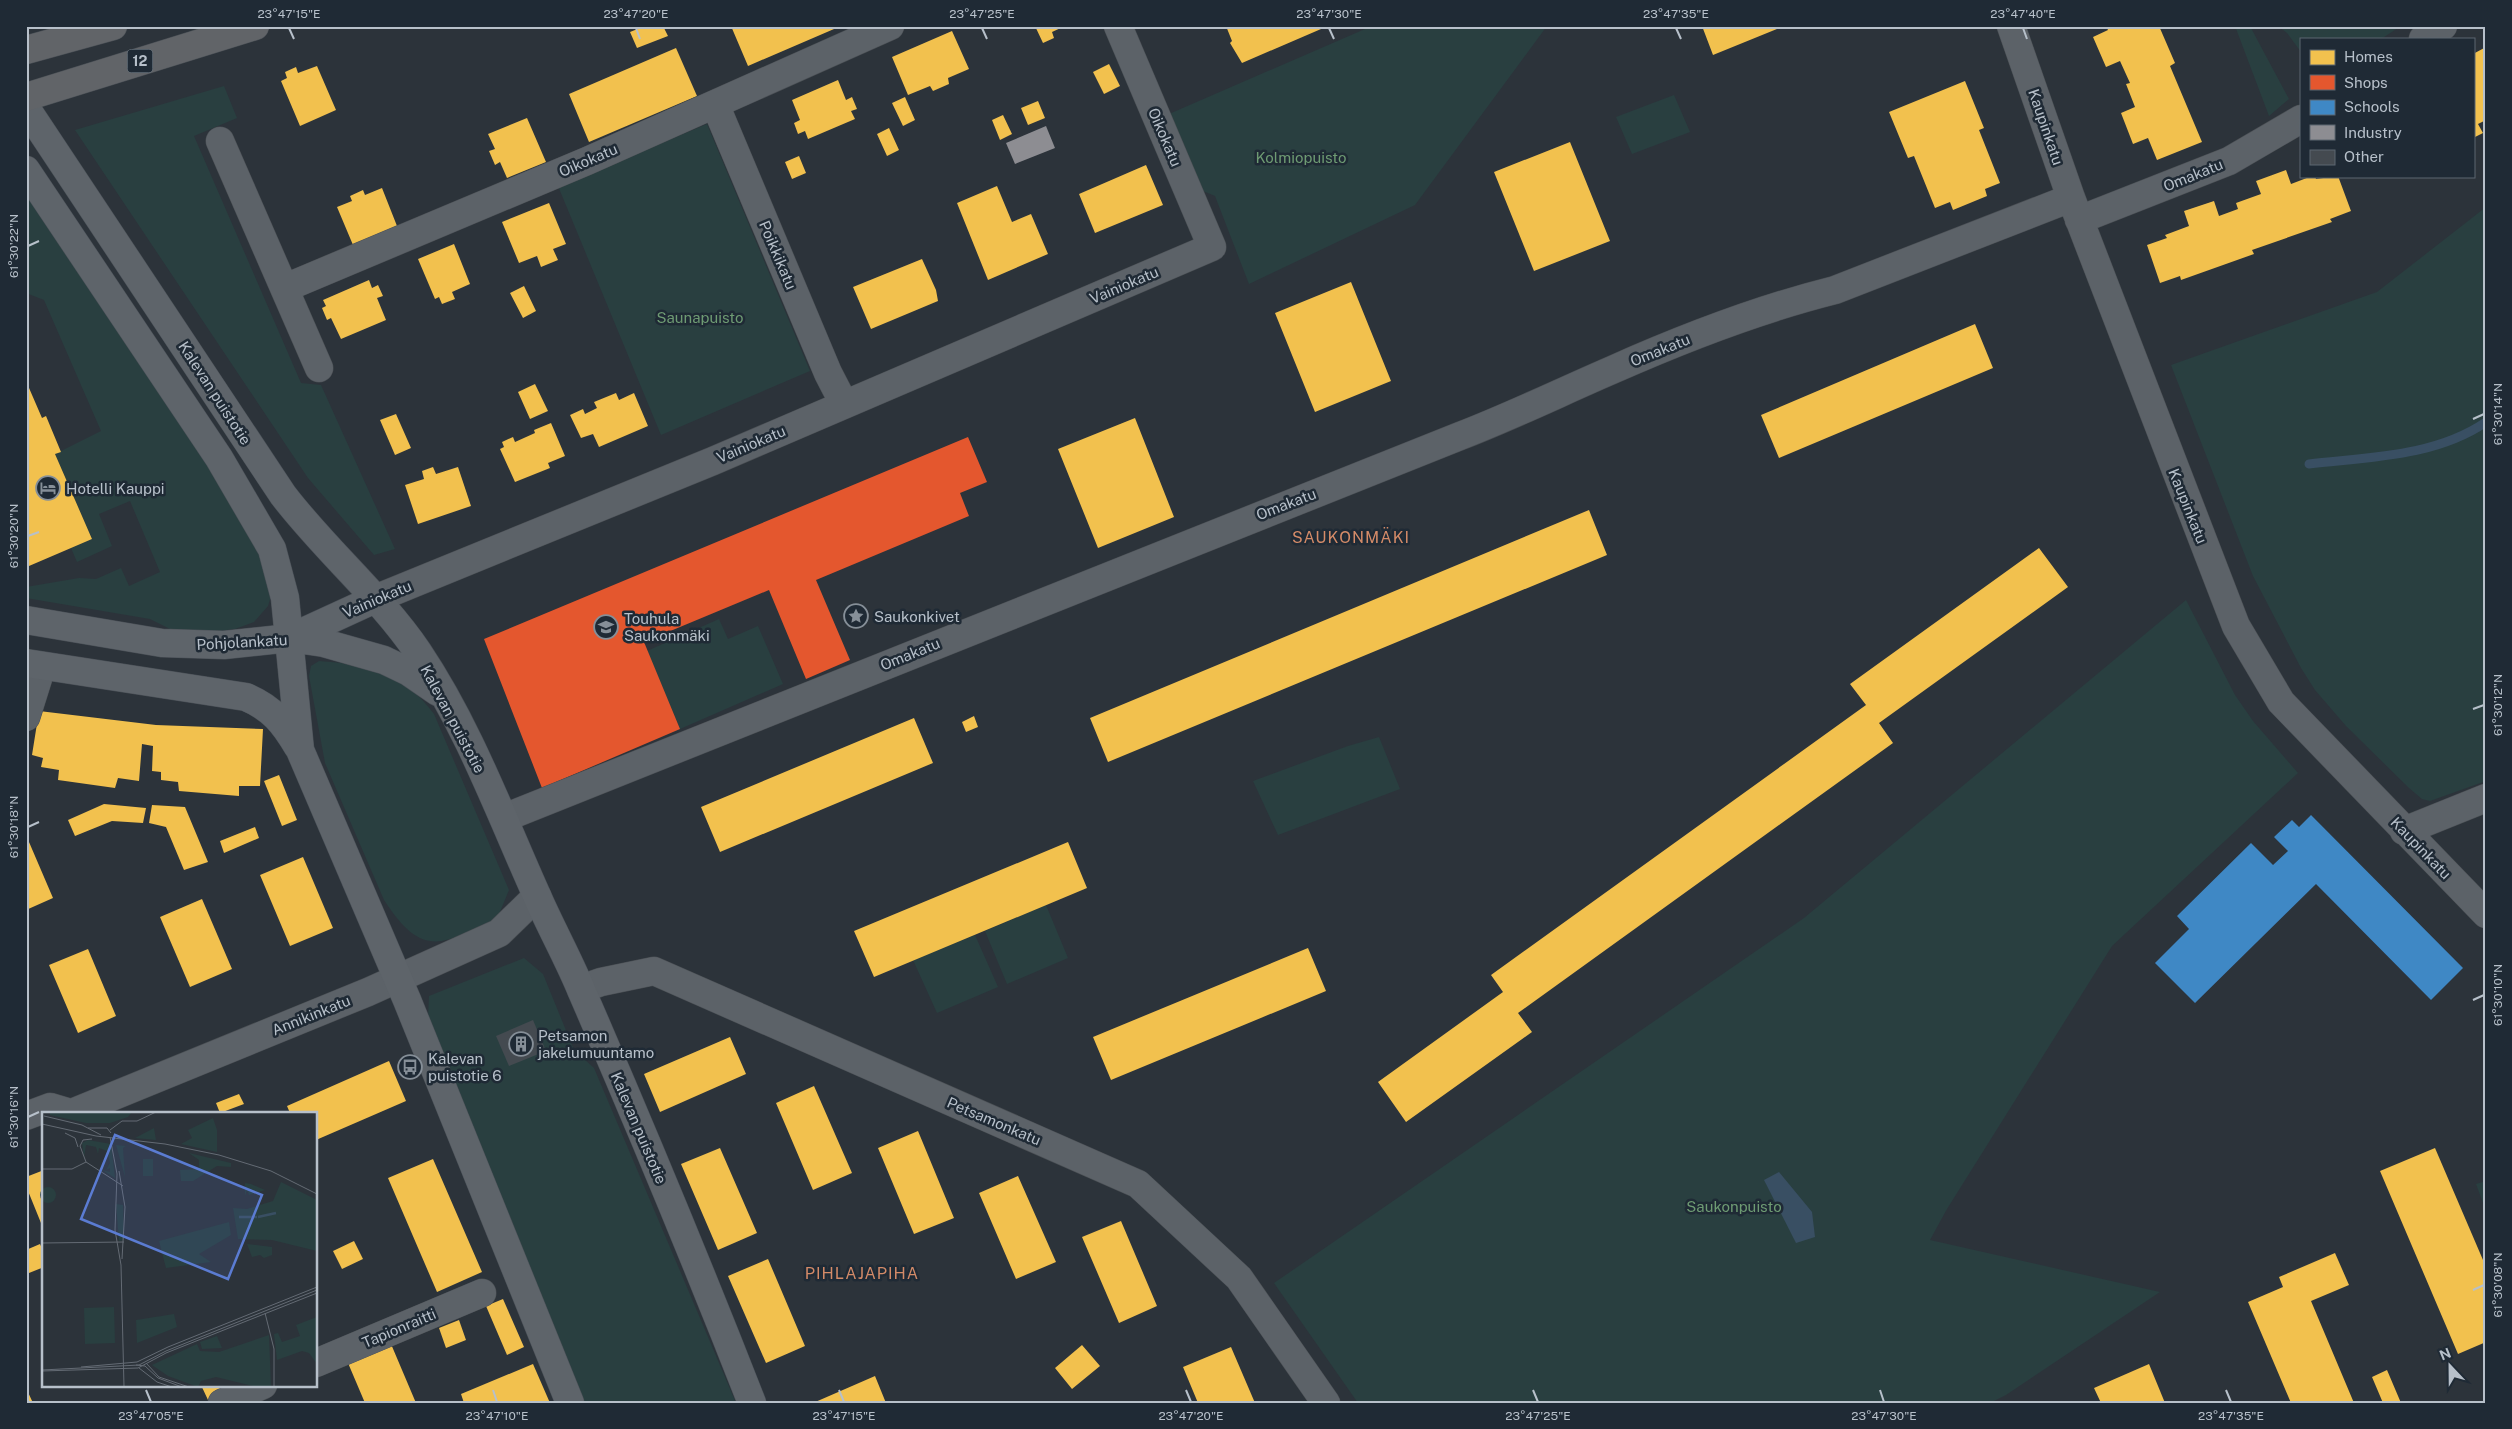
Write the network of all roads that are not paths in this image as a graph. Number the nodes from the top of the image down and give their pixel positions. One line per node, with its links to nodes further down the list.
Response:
1 (255, 26): 10 (highway, 12)
2 (890, 26): 11 (street, Oikokatu)
3 (1118, 26): 17 (street, Oikokatu)
4 (2011, 26): 16 (street, Kaupinkatu)
5 (2443, 26): 7 (street)
6 (107, 28): 8 (highway); 9 (highway)
7 (2425, 38)
8 (26, 44)
9 (26, 50)
10 (26, 97)
11 (715, 104): 18 (street, Oikokatu); 20 (street, Poikkikatu)
12 (26, 108): 21 (main road, Kalevan puistotie)
13 (2300, 119): 16 (street, Omakatu)
14 (220, 141): 18 (street)
15 (26, 170): 23 (main road, Kalevan puistotie)
16 (2075, 209): 29 (street, Omakatu); 30 (street, Kaupinkatu)
17 (1212, 247): 20 (street, Vainiokatu)
18 (285, 288): 19 (street)
19 (319, 368)
20 (844, 404): 21 (street, Vainiokatu)
21 (375, 598): 23 (main road, Vainiokatu); 25 (main road, Kalevan puistotie)
22 (26, 620): 23 (main road, Pohjolankatu)
23 (290, 638): 25 (main road, Pohjolankatu); 27 (main road, Kalevan puistotie)
24 (34, 665): 26 (street); 27 (main road)
25 (445, 698): 29 (main road, Kalevan puistotie)
26 (26, 717)
27 (300, 750): 33 (main road, Kalevan puistotie)
28 (2486, 798): 30 (street)
29 (504, 818): 31 (main road, Kalevan puistotie)
30 (2404, 831): 32 (street, Kaupinkatu)
31 (537, 896): 33 (street, Annikinkatu); 34 (main road, Kalevan puistotie)
32 (2486, 914)
33 (397, 978): 36 (street, Annikinkatu); 42 (main road, Kalevan puistotie)
34 (581, 989): 43 (main road, Kalevan puistotie); 44 (street, Petsamonkatu)
35 (68, 1112): 37 (street, Annikinkatu)
36 (73, 1112)
37 (26, 1116)
38 (482, 1293): 39 (street, Tapionraitti)
39 (318, 1362)
40 (261, 1386): 41 (street)
41 (222, 1403)
42 (570, 1403)
43 (752, 1403)
44 (1326, 1403)

